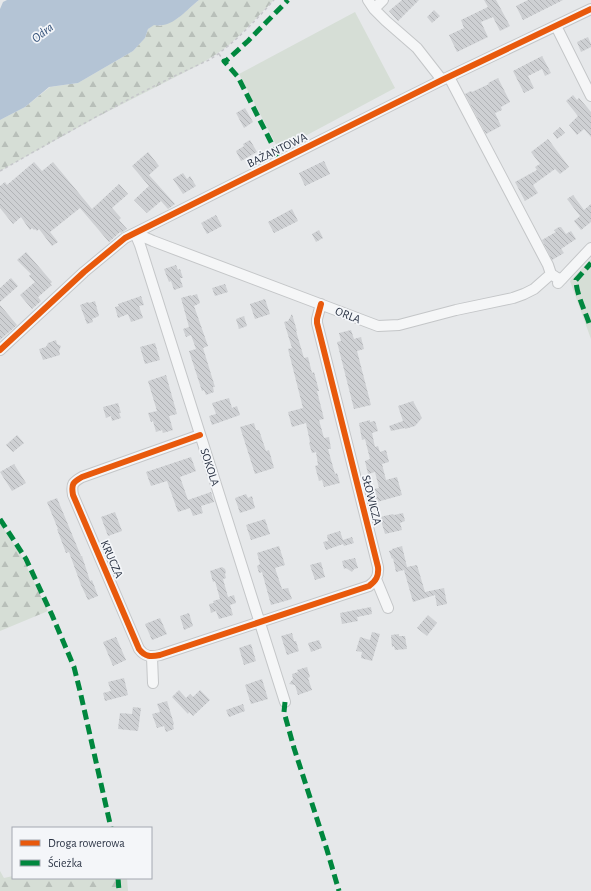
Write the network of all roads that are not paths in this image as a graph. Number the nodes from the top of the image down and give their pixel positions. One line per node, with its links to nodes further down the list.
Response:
1 (368, 0): 3 (street)
2 (383, 0): 3 (street)
3 (374, 9): 6 (street)
4 (591, 9): 5 (street, BAŻANTOWA)
5 (556, 26): 6 (street, BAŻANTOWA); 7 (street)
6 (446, 79): 8 (street, BAŻANTOWA); 10 (street)
7 (591, 96)
8 (135, 233): 11 (street, ORLA); 12 (street, BAŻANTOWA); 13 (street, SOKOLA)
9 (591, 248): 10 (street)
10 (551, 274): 11 (street, ORLA)
11 (321, 304): 14 (street, SŁOWICZA)
12 (0, 350)
13 (200, 435): 16 (street, SOKOLA); 17 (street, KRUCZA)
14 (376, 579): 15 (street, SŁOWICZA); 16 (street)
15 (388, 608)
16 (260, 622): 17 (street); 19 (street, SOKOLA)
17 (152, 657): 18 (street)
18 (152, 683)
19 (285, 702)

